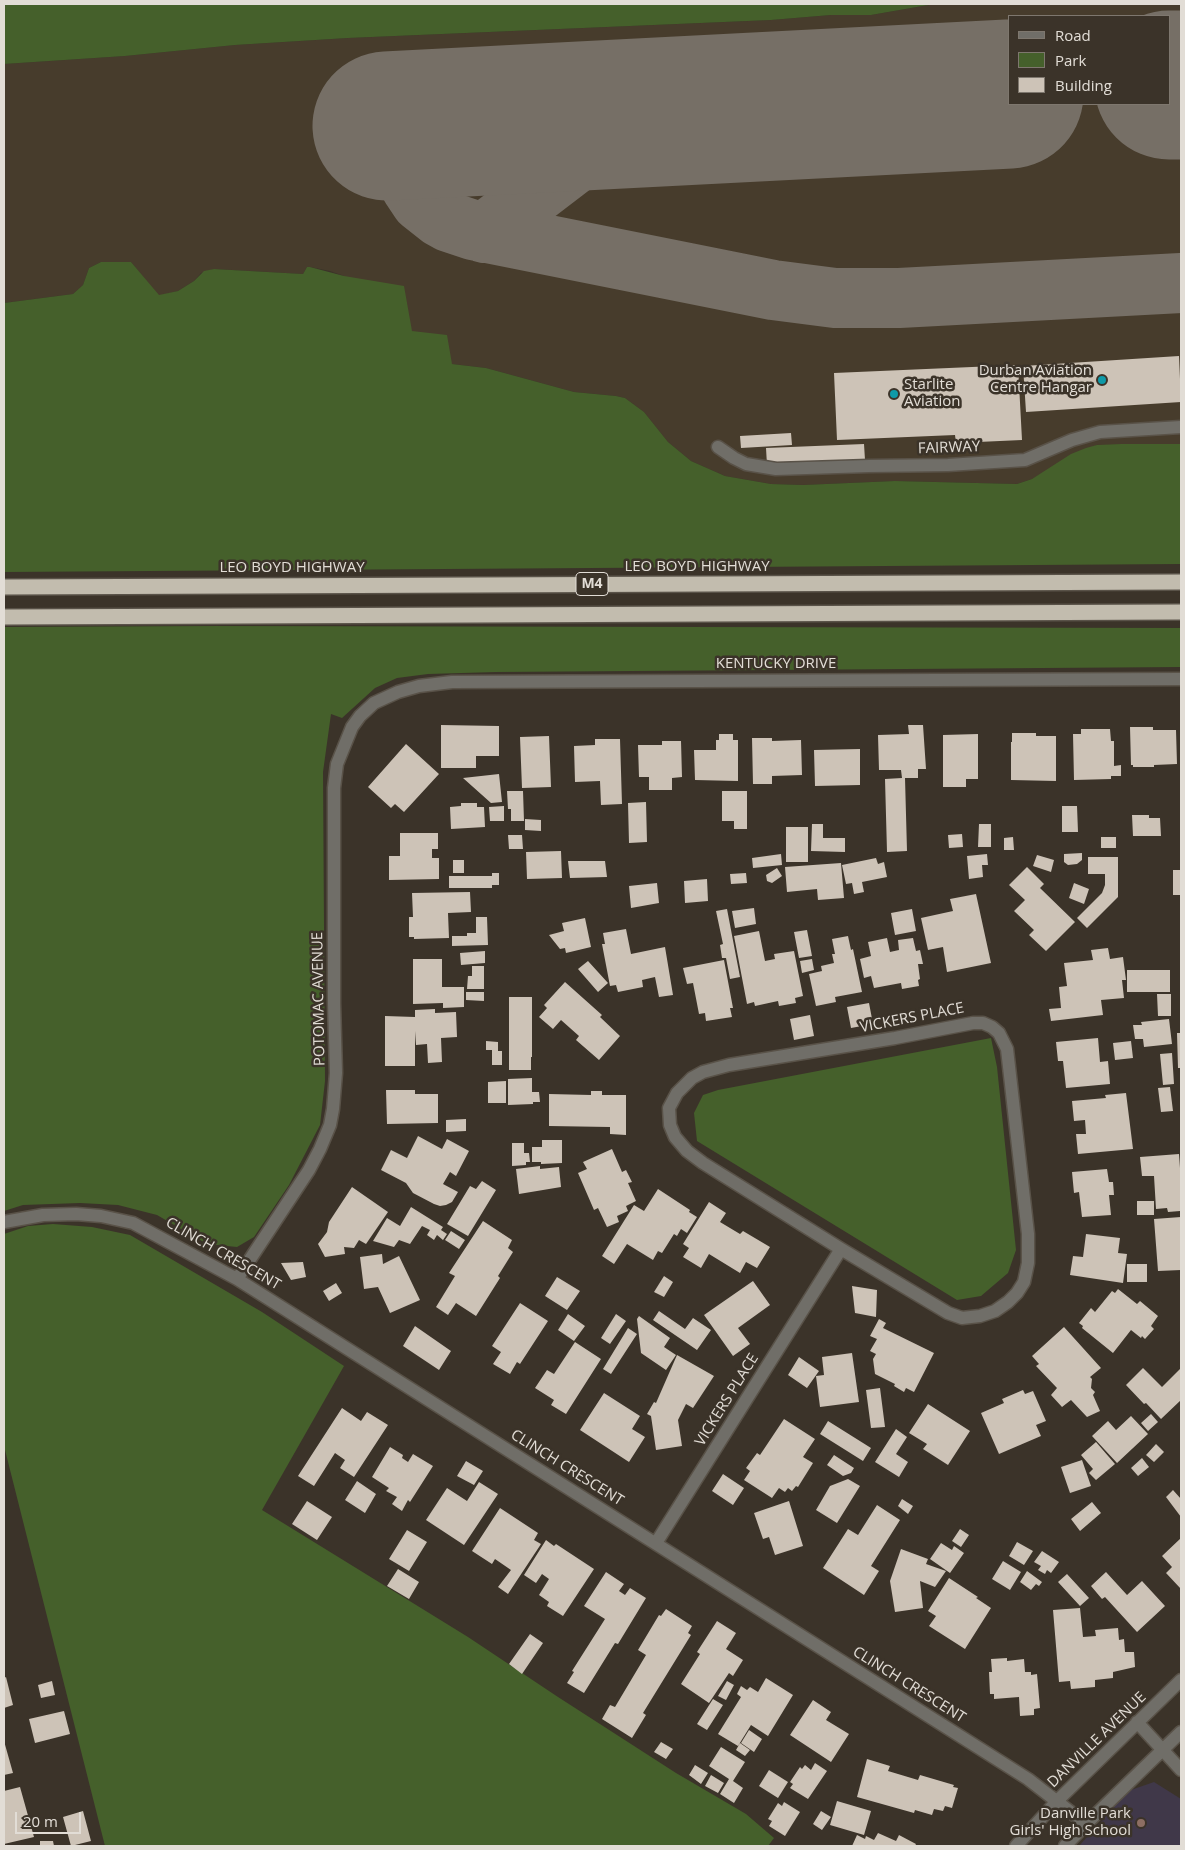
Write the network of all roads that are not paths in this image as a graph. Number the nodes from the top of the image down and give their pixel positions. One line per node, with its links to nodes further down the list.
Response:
1 (1181, 427): 2 (street, FAIRWAY)
2 (718, 447)
3 (1181, 582): 4 (highway, LEO BOYD HIGHWAY / M4)
4 (4, 587)
5 (1181, 612): 6 (highway, M4)
6 (4, 617)
7 (1181, 679): 8 (street, KENTUCKY DRIVE)
8 (374, 703): 11 (street, POTOMAC AVENUE)
9 (4, 1222): 11 (street, CLINCH CRESCENT)
10 (841, 1249): 10 (street, VICKERS PLACE); 12 (street, VICKERS PLACE)
11 (237, 1278): 12 (street, CLINCH CRESCENT)
12 (656, 1543): 18 (street, CLINCH CRESCENT)
13 (1181, 1680): 14 (street, DANVILLE AVENUE)
14 (1137, 1722): 16 (street); 18 (street, DANVILLE AVENUE)
15 (1181, 1732): 16 (street)
16 (1162, 1750): 17 (street); 19 (street)
17 (1181, 1770)
18 (1057, 1801): 19 (street, CLINCH CRESCENT); 20 (street, DANVILLE AVENUE)
19 (1086, 1824): 21 (street)
20 (1016, 1846)
21 (1065, 1846)

